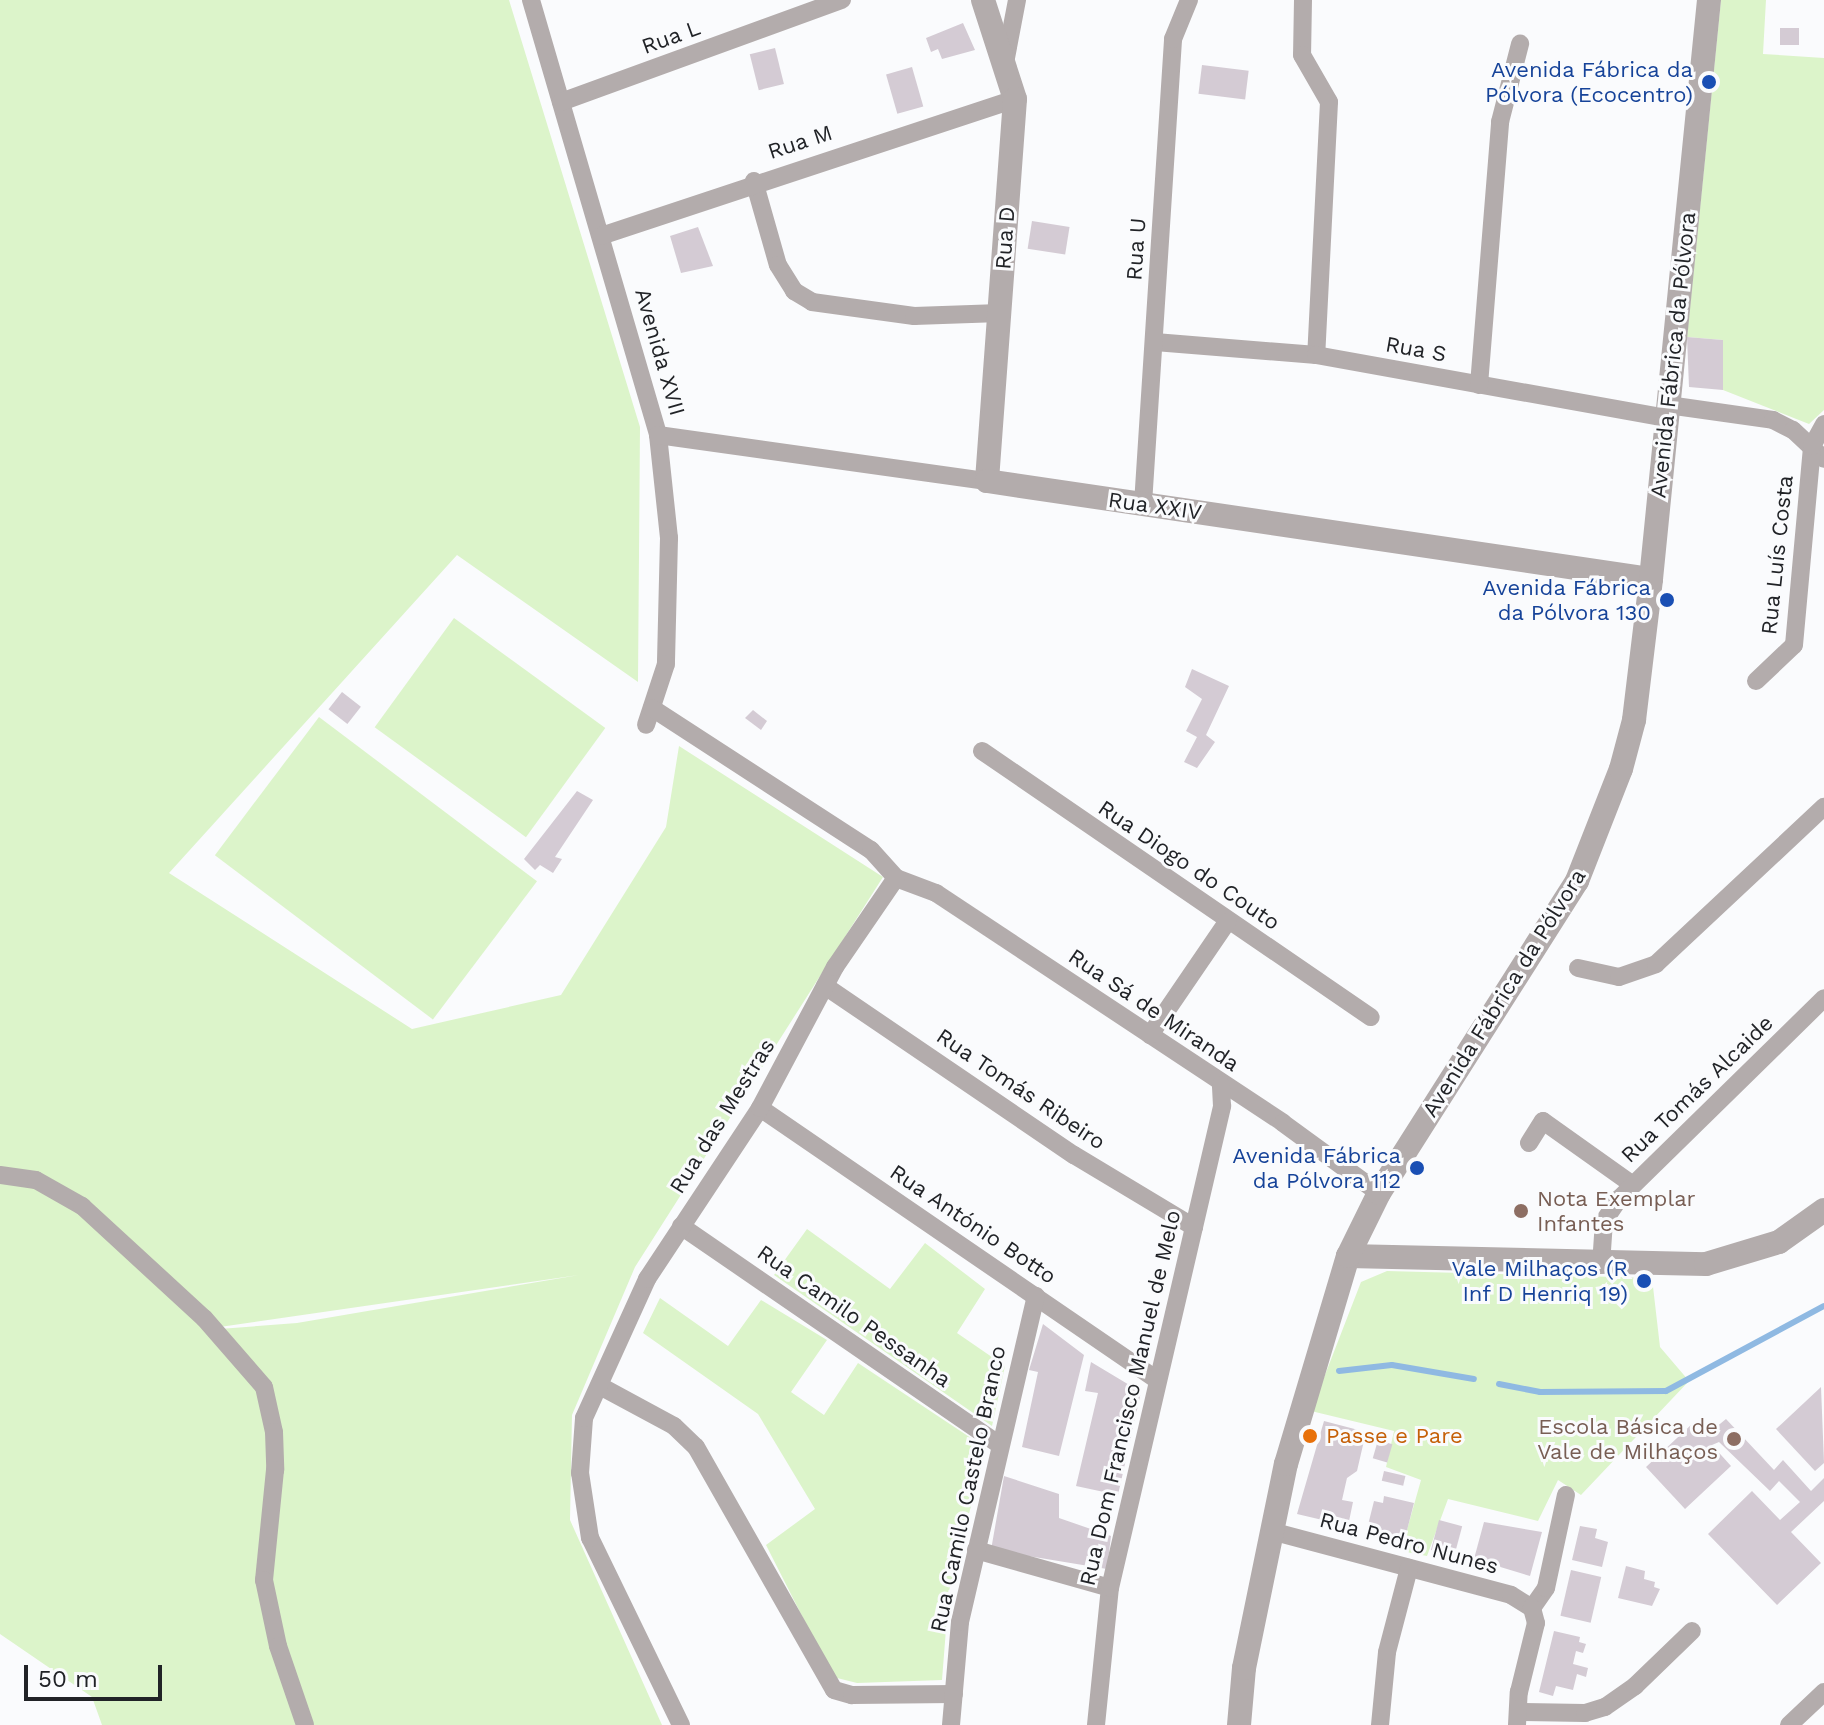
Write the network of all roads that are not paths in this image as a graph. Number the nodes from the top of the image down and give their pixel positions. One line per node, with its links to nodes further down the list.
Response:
1 (531, 0): 11 (street, Avenida XVII)
2 (842, 0): 11 (street, Rua L)
3 (983, 0): 9 (street, Rua D)
4 (1017, 0): 9 (street)
5 (1189, 0): 15 (street, Rua U)
6 (1303, 0): 16 (street)
7 (1709, 0): 18 (street, Avenida Fábrica da Pólvora)
8 (1520, 44): 17 (street)
9 (1005, 63): 10 (street, Rua D)
10 (1015, 99): 12 (street, Rua M); 14 (street, Rua D)
11 (561, 102): 13 (street, Avenida XVII)
12 (754, 181): 13 (street, Rua M); 14 (street)
13 (601, 236): 20 (street, Avenida XVII)
14 (1000, 313): 22 (street, Rua D)
15 (1155, 342): 16 (street, Rua S); 23 (street, Rua U)
16 (1316, 355): 17 (street, Rua S)
17 (1479, 385): 18 (street, Rua S)
18 (1668, 412): 21 (street, Rua S); 24 (street, Avenida Fábrica da Pólvora)
19 (1824, 424): 21 (street, Rua Luís Costa)
20 (658, 435): 22 (street, Rua XXIV); 28 (street, Avenida XVII)
21 (1818, 453): 25 (street, Rua Luís Costa)
22 (987, 481): 23 (street, Rua XXIV)
23 (1143, 504): 24 (street, Rua XXIV)
24 (1651, 579): 40 (street, Avenida Fábrica da Pólvora)
25 (1756, 681)
26 (982, 751): 29 (street, Rua Diogo do Couto)
27 (1824, 807): 30 (street)
28 (896, 878): 31 (street, Rua das Mestras); 34 (street, Rua Sá de Miranda)
29 (1227, 922): 33 (street, Rua Diogo do Couto); 34 (street)
30 (1578, 968)
31 (825, 986): 36 (street, Rua das Mestras); 43 (street, Rua Tomás Ribeiro)
32 (1824, 998): 39 (street, Rua Tomás Alcaide)
33 (1371, 1017)
34 (1150, 1035): 35 (street, Rua Sá de Miranda)
35 (1221, 1085): 40 (street, Rua Sá de Miranda); 43 (street, Rua Dom Francisco Manuel de Melo)
36 (760, 1108): 42 (street, Rua das Mestras); 46 (street, Rua António Botto)
37 (1529, 1143): 39 (street)
38 (0, 1175): 60 (street)
39 (1633, 1185): 45 (street, Rua Tomás Alcaide)
40 (1379, 1193): 44 (street, Avenida Fábrica da Pólvora)
41 (1824, 1210): 45 (street)
42 (681, 1226): 48 (street, Rua das Mestras); 49 (street, Rua Camilo Pessanha)
43 (1194, 1227): 47 (street, Rua Dom Francisco Manuel de Melo)
44 (1348, 1256): 45 (street); 51 (street, Avenida Fábrica da Pólvora)
45 (1601, 1265)
46 (1036, 1296): 47 (street, Rua António Botto); 49 (street, Rua Camilo Castelo Branco)
47 (1157, 1380): 54 (street, Rua Dom Francisco Manuel de Melo)
48 (600, 1386): 58 (street); 61 (street)
49 (1000, 1445): 52 (street, Rua Camilo Castelo Branco)
50 (1566, 1495): 55 (street)
51 (1271, 1531): 53 (street, Rua Pedro Nunes); 64 (street, Avenida Fábrica da Pólvora)
52 (976, 1550): 54 (street); 58 (street, Rua Camilo Castelo Branco)
53 (1409, 1568): 55 (street, Rua Pedro Nunes); 65 (street)
54 (1110, 1588): 63 (street, Rua Dom Francisco Manuel de Melo)
55 (1532, 1608): 59 (street)
56 (1692, 1631): 59 (street)
57 (1824, 1692): 66 (street)
58 (954, 1694): 62 (street, Rua Camilo Castelo Branco)
59 (1518, 1719)
60 (305, 1725)
61 (681, 1725)
62 (951, 1725)
63 (1096, 1725)
64 (1239, 1725)
65 (1380, 1725)
66 (1789, 1725)

